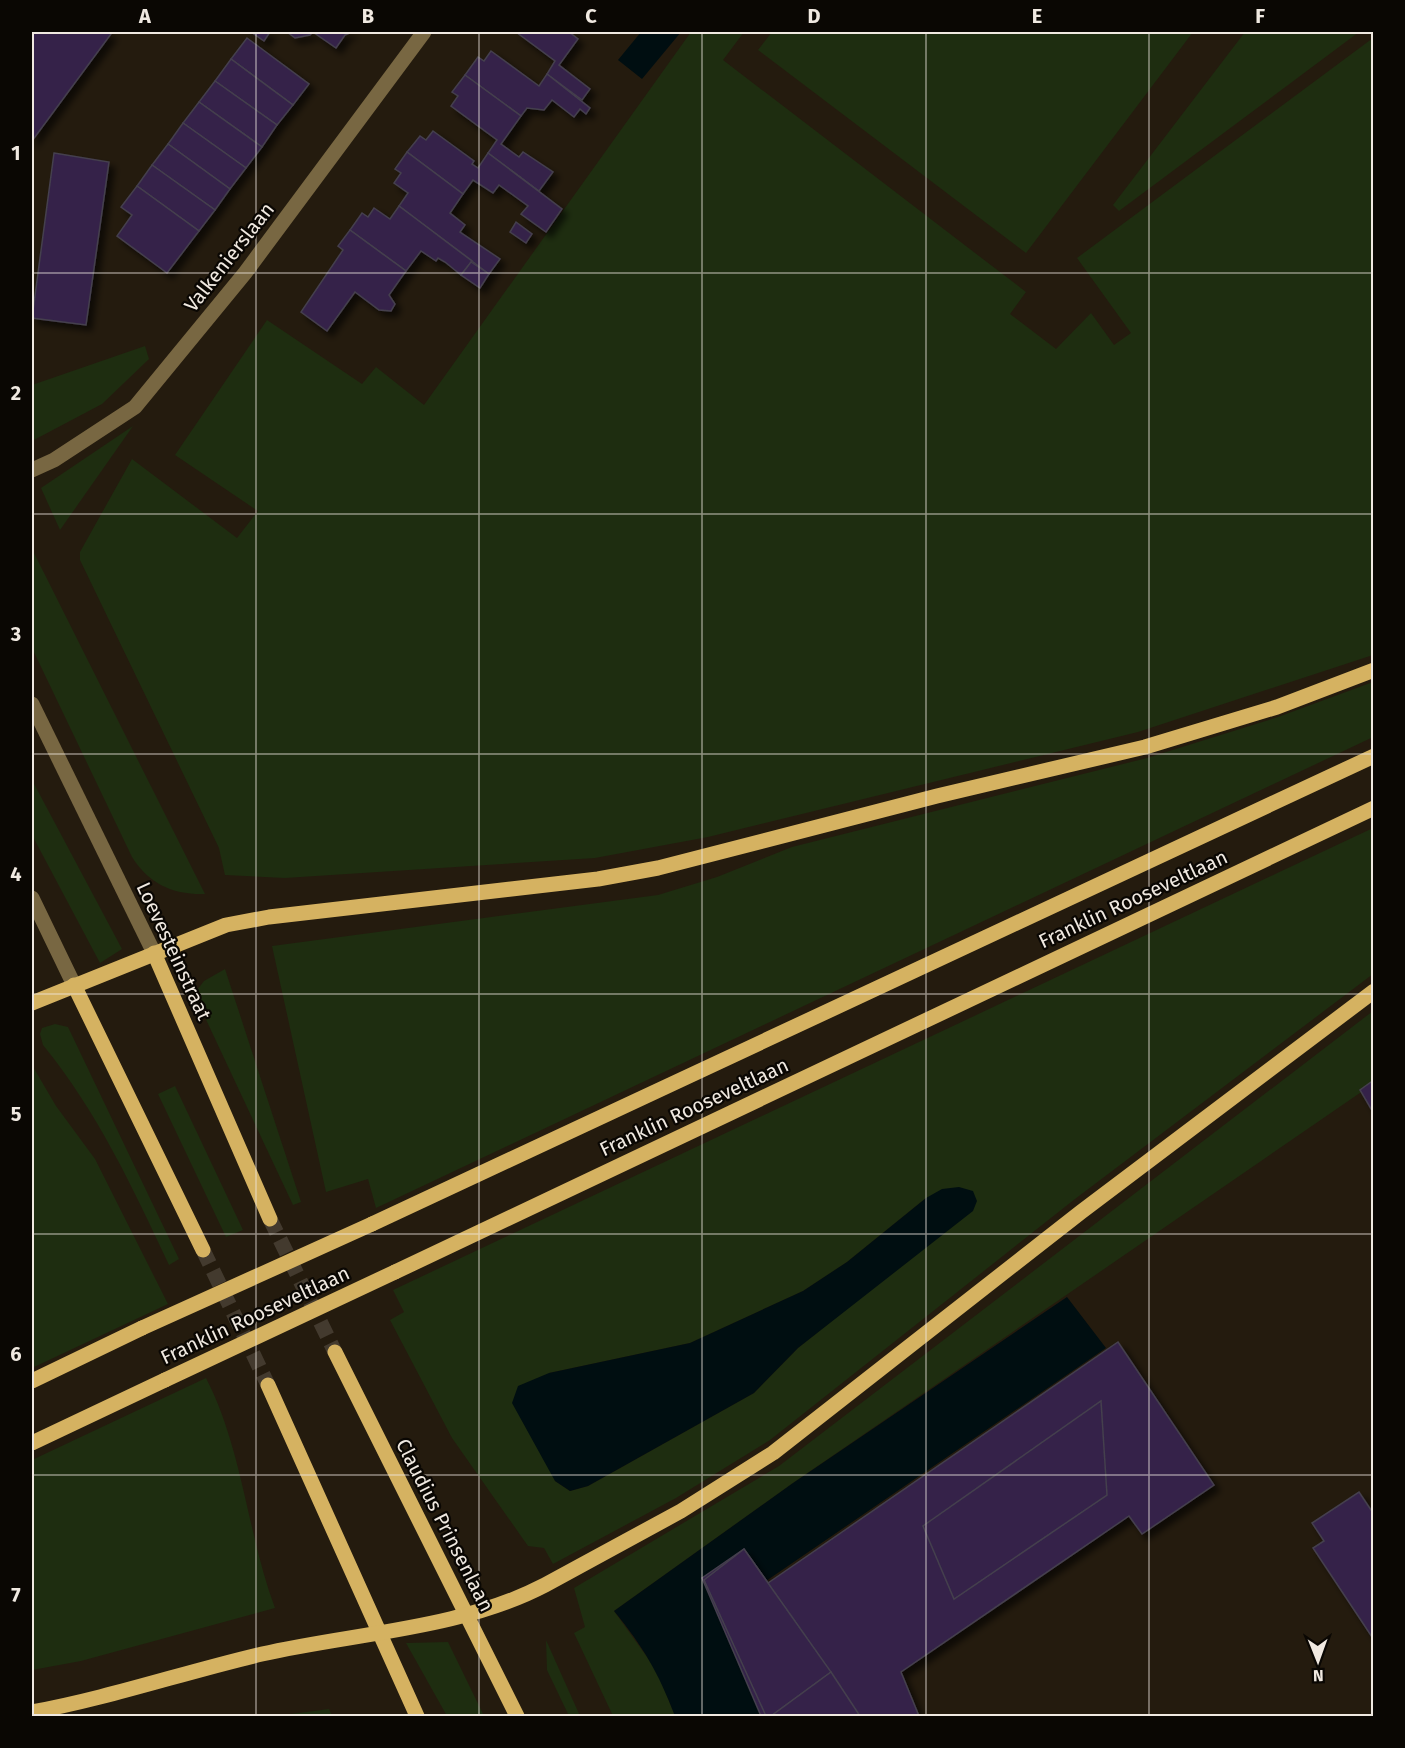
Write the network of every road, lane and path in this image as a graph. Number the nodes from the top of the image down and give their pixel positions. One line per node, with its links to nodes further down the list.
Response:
1 (424, 32): 2 (street, Valkenierslaan)
2 (32, 470)
3 (1374, 670): 8 (main road)
4 (32, 704): 8 (street, Loevesteinstraat)
5 (1374, 756): 15 (main road, Franklin Rooseveltlaan, bridge)
6 (1374, 808): 17 (main road, Franklin Rooseveltlaan, bridge)
7 (32, 898): 9 (street)
8 (154, 953): 9 (main road); 12 (main road, Loevesteinstraat)
9 (75, 985): 11 (main road); 13 (main road)
10 (1374, 991): 18 (main road)
11 (32, 1003)
12 (270, 1219)
13 (203, 1250)
14 (335, 1352): 18 (main road, Claudius Prinsenlaan)
15 (32, 1381)
16 (268, 1385): 19 (main road)
17 (32, 1443)
18 (466, 1615): 19 (main road); 22 (main road, Claudius Prinsenlaan)
19 (377, 1632): 20 (main road); 21 (main road)
20 (32, 1712)
21 (417, 1716)
22 (516, 1716)

